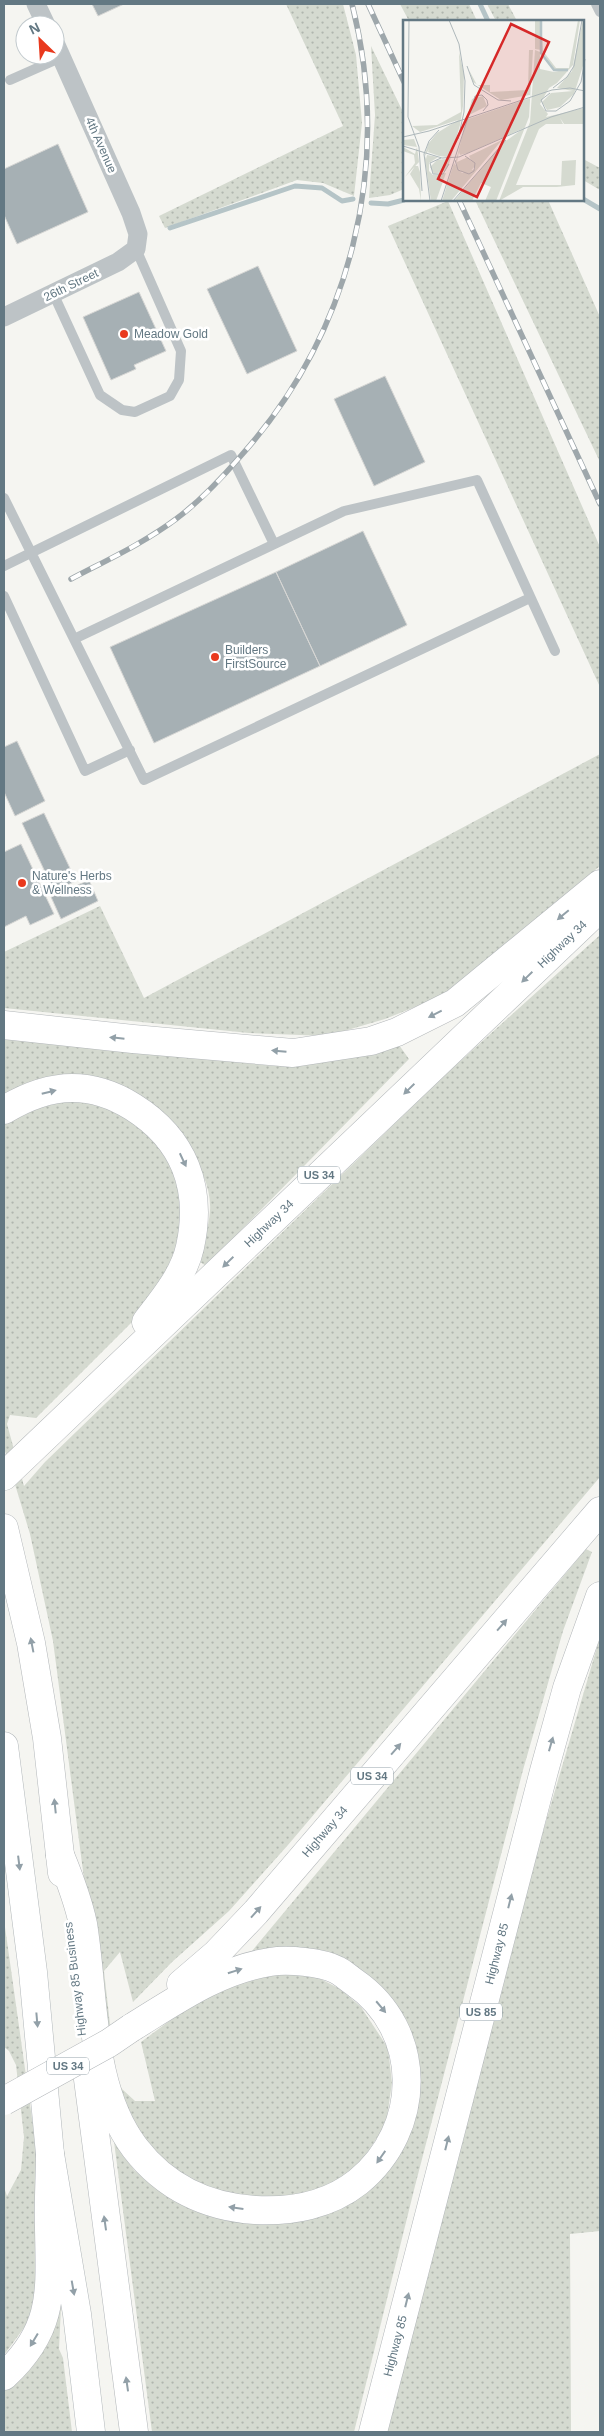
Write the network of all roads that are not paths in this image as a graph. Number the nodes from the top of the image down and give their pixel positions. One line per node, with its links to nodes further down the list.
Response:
1 (596, 4): 2 (lane)
2 (600, 12)
3 (34, 65): 5 (lane)
4 (65, 65): 6 (street, 4th Avenue)
5 (10, 80)
6 (136, 248): 7 (street, 26th Street); 7 (lane)
7 (53, 293): 8 (street, 26th Street)
8 (4, 317)
9 (4, 498): 11 (lane)
10 (274, 544): 11 (lane); 14 (lane); 15 (lane)
11 (31, 552): 12 (lane); 15 (lane)
12 (4, 566)
13 (4, 596): 17 (lane)
14 (530, 598): 16 (lane); 17 (lane)
15 (74, 639): 17 (lane)
16 (555, 651)
17 (130, 750)
18 (600, 884): 20 (main road, one-way to 20)
19 (600, 908): 22 (main road, Highway 34 / US 34, one-way to 22)
20 (4, 1025)
21 (4, 1110): 22 (main road, one-way to 22)
22 (39, 1442): 23 (main road, Highway 34 / US 34)
23 (4, 1476)
24 (600, 1511): 29 (main road, Highway 34 / US 34, one-way to 24)
25 (4, 1528): 28 (main road, Highway 85 Business, one-way to 25)
26 (600, 1596): 35 (main road, Highway 85 / US 85, one-way to 26)
27 (4, 1746): 31 (main road, one-way to 31)
28 (60, 1855): 29 (main road, one-way to 28); 34 (main road, Highway 85 Business, one-way to 28)
29 (131, 2028): 30 (main road, Highway 34 / US 34, bridge)
30 (4, 2101)
31 (50, 2154): 32 (main road, one-way to 32); 33 (main road, one-way to 33)
32 (4, 2376)
33 (91, 2432)
34 (134, 2432)
35 (373, 2432)

